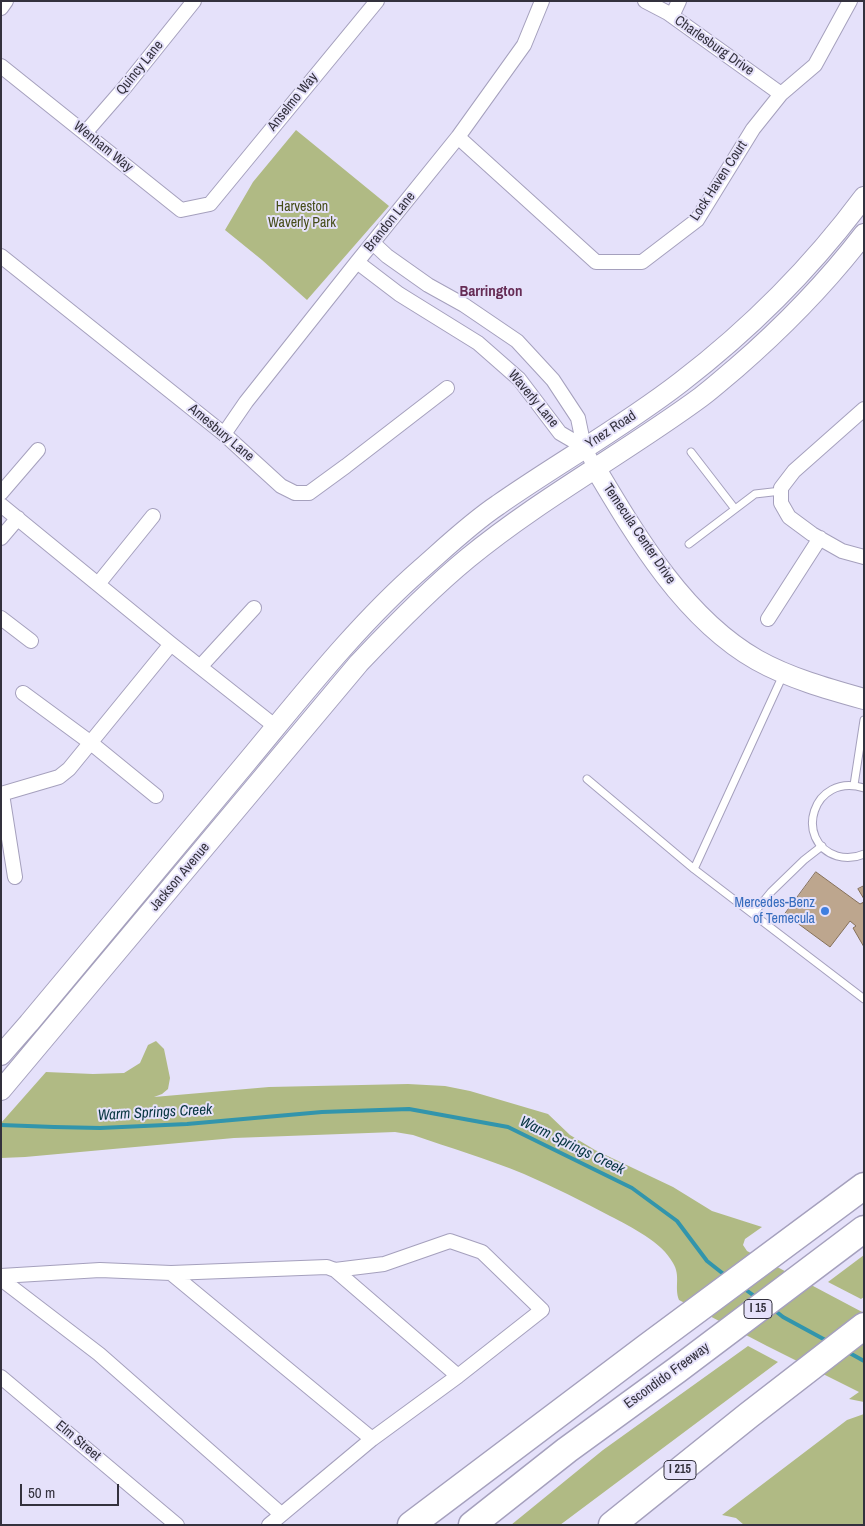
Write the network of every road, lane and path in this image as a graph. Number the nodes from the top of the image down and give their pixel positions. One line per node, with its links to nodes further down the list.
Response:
1 (6, 1): 8 (street)
2 (194, 1): 12 (street, Quincy Lane)
3 (377, 1): 15 (street, Anselmo Way)
4 (542, 1): 13 (street, Brandon Lane)
5 (645, 1): 9 (street, Charlesburg Drive)
6 (679, 1): 9 (street)
7 (850, 1): 11 (street, Lock Haven Court)
8 (1, 8)
9 (672, 16): 11 (street, Charlesburg Drive)
10 (1, 66): 12 (street, Wenham Way)
11 (781, 94): 13 (street, Lock Haven Court)
12 (85, 133): 15 (street, Wenham Way)
13 (458, 137): 17 (street, Brandon Lane)
14 (864, 197): 23 (main road, Ynez Road)
15 (210, 204)
16 (864, 234): 26 (main road, Ynez Road)
17 (373, 242): 19 (street, Brandon Lane); 23 (street, Waverly Lane)
18 (1, 256): 22 (street, Amesbury Lane)
19 (357, 262): 22 (street, Brandon Lane); 23 (street, Waverly Lane)
20 (447, 388): 22 (street, Amesbury Lane)
21 (864, 409): 27 (street)
22 (224, 434)
23 (584, 447): 26 (street); 43 (main road, Ynez Road)
24 (38, 450): 28 (street)
25 (691, 452): 30 (lane)
26 (596, 469): 44 (main road, Ynez Road); 46 (main road, Temecula Center Drive)
27 (781, 492): 30 (lane); 34 (street)
28 (1, 494)
29 (1, 505): 32 (street)
30 (735, 509): 35 (lane)
31 (153, 516): 37 (street)
32 (18, 518): 33 (street); 37 (street)
33 (1, 538)
34 (820, 538): 36 (street); 40 (street)
35 (689, 544)
36 (864, 557)
37 (98, 584): 42 (street)
38 (254, 608): 45 (street)
39 (1, 618): 41 (street)
40 (768, 619)
41 (31, 641)
42 (171, 644): 45 (street); 51 (street)
43 (344, 648): 50 (main road, Jackson Avenue)
44 (359, 663): 58 (main road, Jackson Avenue)
45 (200, 667): 50 (street)
46 (784, 673): 48 (main road, Temecula Center Drive); 61 (lane)
47 (23, 693): 51 (street)
48 (864, 700)
49 (864, 720): 53 (lane)
50 (276, 727): 57 (main road, Jackson Avenue)
51 (91, 743): 55 (street); 56 (street)
52 (587, 779): 61 (lane)
53 (854, 785): 54 (lane); 59 (lane)
54 (864, 788)
55 (2, 794): 62 (street)
56 (156, 796)
57 (201, 818): 58 (main road); 65 (main road, Jackson Avenue)
58 (218, 832): 66 (main road, Jackson Avenue)
59 (822, 846): 60 (lane); 63 (lane)
60 (864, 854)
61 (694, 869): 63 (lane)
62 (15, 877)
63 (753, 914): 64 (lane)
64 (864, 999)
65 (1, 1055)
66 (6, 1084)
67 (864, 1186): 80 (highway)
68 (864, 1228): 81 (highway, Escondido Freeway / I 15)
69 (335, 1270): 70 (street); 73 (street); 73 (street)
70 (171, 1273): 71 (street); 76 (street)
71 (1, 1278): 77 (street)
72 (864, 1326): 75 (highway)
73 (458, 1376): 76 (street)
74 (1, 1377): 78 (street, Elm Street)
75 (749, 1415): 82 (highway); 83 (highway, I 215)
76 (372, 1439): 77 (street)
77 (281, 1514): 79 (street)
78 (177, 1525)
79 (269, 1525)
80 (411, 1525)
81 (472, 1525)
82 (598, 1525)
83 (612, 1525)

